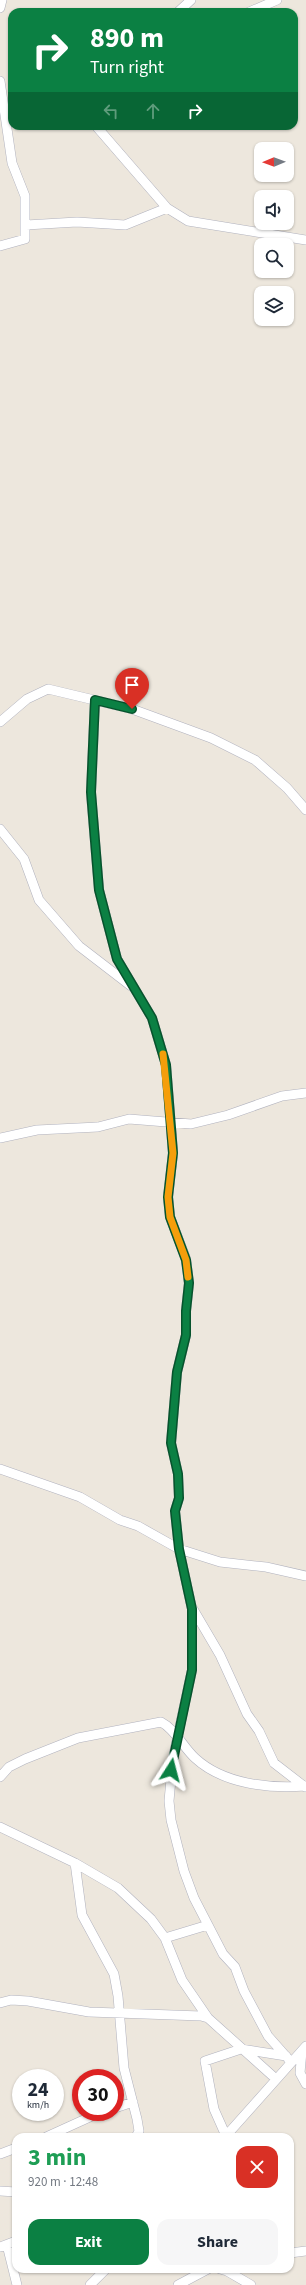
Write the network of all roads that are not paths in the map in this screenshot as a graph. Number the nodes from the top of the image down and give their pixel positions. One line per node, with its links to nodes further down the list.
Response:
1 (2, 0): 4 (street)
2 (191, 0): 5 (street)
3 (277, 0): 6 (street)
4 (0, 8)
5 (182, 8)
6 (258, 8)
7 (0, 81): 8 (street)
8 (8, 106)
9 (10, 130): 12 (street)
10 (99, 130): 11 (street)
11 (167, 208): 12 (street); 13 (street)
12 (26, 225): 14 (street)
13 (306, 240)
14 (0, 246)
15 (95, 700): 16 (street); 17 (street); 19 (street)
16 (0, 722)
17 (306, 810)
18 (0, 829): 19 (street)
19 (137, 990): 21 (street)
20 (306, 1093): 21 (street)
21 (170, 1123): 22 (street); 24 (street)
22 (0, 1138)
23 (0, 1469): 24 (street)
24 (179, 1549): 25 (street); 26 (street)
25 (306, 1576)
26 (192, 1609): 27 (street); 29 (street)
27 (177, 1737): 28 (street); 29 (street); 32 (street)
28 (0, 1777)
29 (305, 1787)
30 (0, 1827): 31 (street)
31 (76, 1864): 33 (street); 35 (street)
32 (208, 1925): 33 (street); 39 (street)
33 (165, 1938): 36 (street)
34 (0, 2002): 35 (street)
35 (120, 2012): 36 (street); 42 (street)
36 (208, 2018): 38 (street)
37 (304, 2048): 39 (street); 41 (street)
38 (241, 2049): 39 (street); 40 (street); 47 (street)
39 (288, 2059): 40 (street)
40 (276, 2079): 48 (street)
41 (306, 2084)
42 (133, 2102): 43 (street); 46 (street)
43 (124, 2105)
44 (82, 2121): 45 (street)
45 (55, 2133)
46 (137, 2133)
47 (225, 2133)
48 (229, 2133)
49 (12, 2150): 50 (street)
50 (0, 2154)
51 (0, 2191): 52 (street)
52 (12, 2192)
53 (8, 2244): 56 (street)
54 (306, 2251): 55 (street)
55 (294, 2252)
56 (12, 2262)
57 (14, 2273): 61 (street)
58 (102, 2273): 62 (street)
59 (200, 2273): 63 (street)
60 (230, 2273): 64 (street)
61 (17, 2285)
62 (90, 2285)
63 (178, 2285)
64 (251, 2285)

